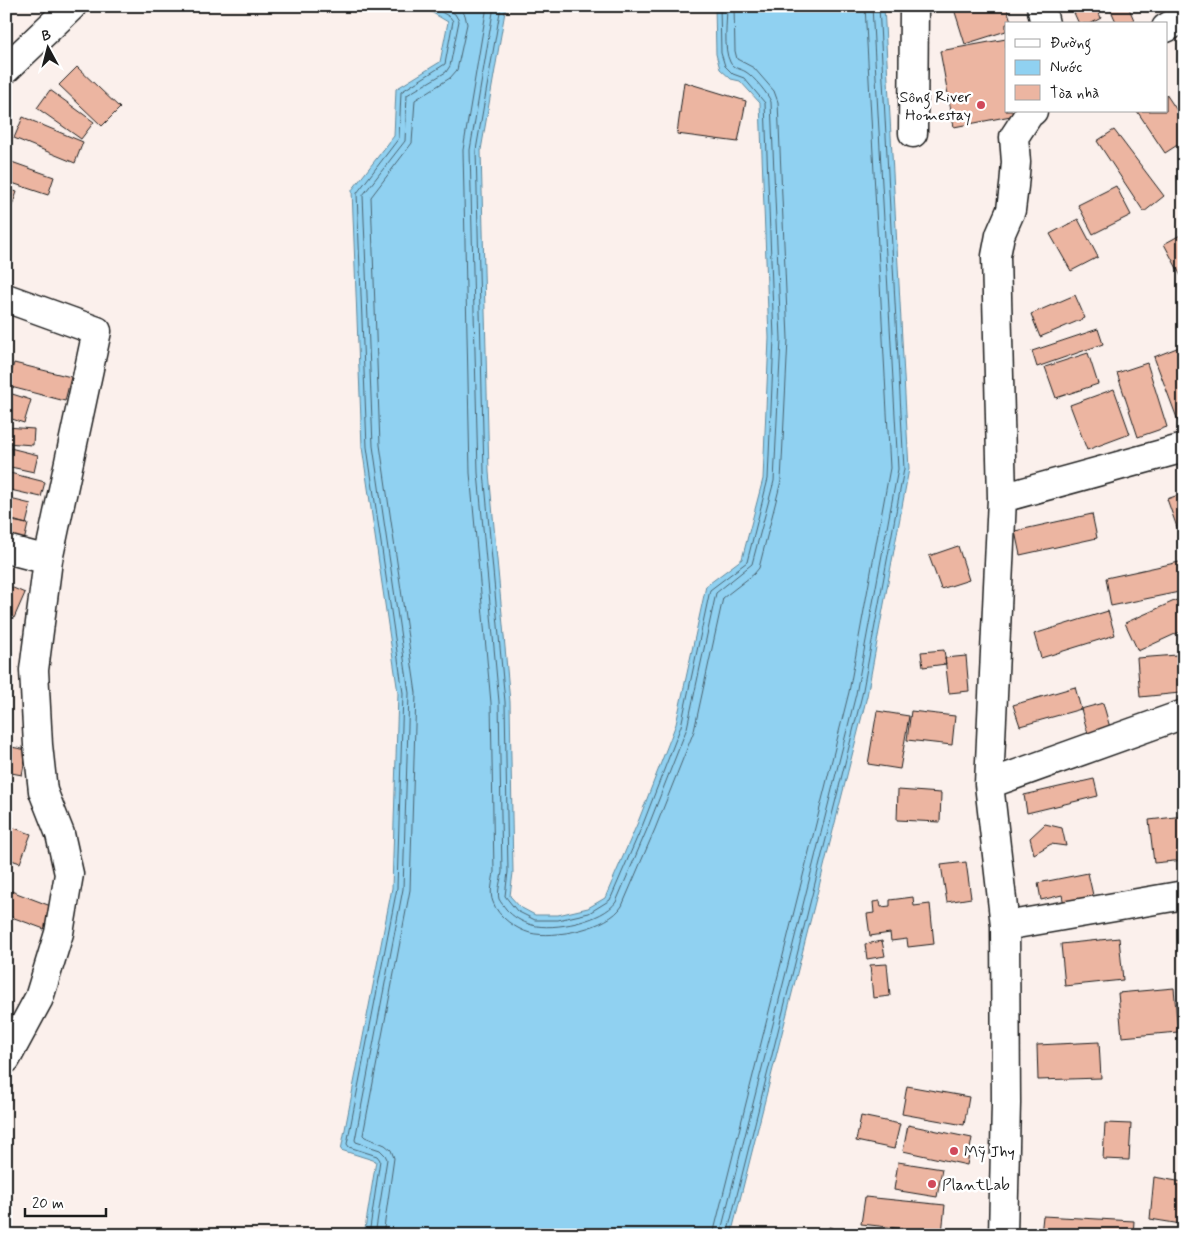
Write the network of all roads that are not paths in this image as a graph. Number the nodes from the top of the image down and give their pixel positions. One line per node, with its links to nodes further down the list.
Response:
1 (72, 6): 7 (street)
2 (914, 6): 9 (street)
3 (1040, 6): 5 (street)
4 (1184, 17): 6 (street)
5 (1044, 22)
6 (1168, 27)
7 (6, 69)
8 (1032, 112): 12 (street)
9 (913, 132)
10 (6, 298): 14 (street)
11 (1184, 448): 12 (street)
12 (1002, 498): 16 (street)
13 (6, 549): 14 (street)
14 (48, 560): 19 (street)
15 (1184, 714): 16 (street)
16 (989, 784): 18 (street)
17 (1184, 895): 18 (street)
18 (1005, 926): 20 (street)
19 (6, 1059)
20 (1003, 1235)

